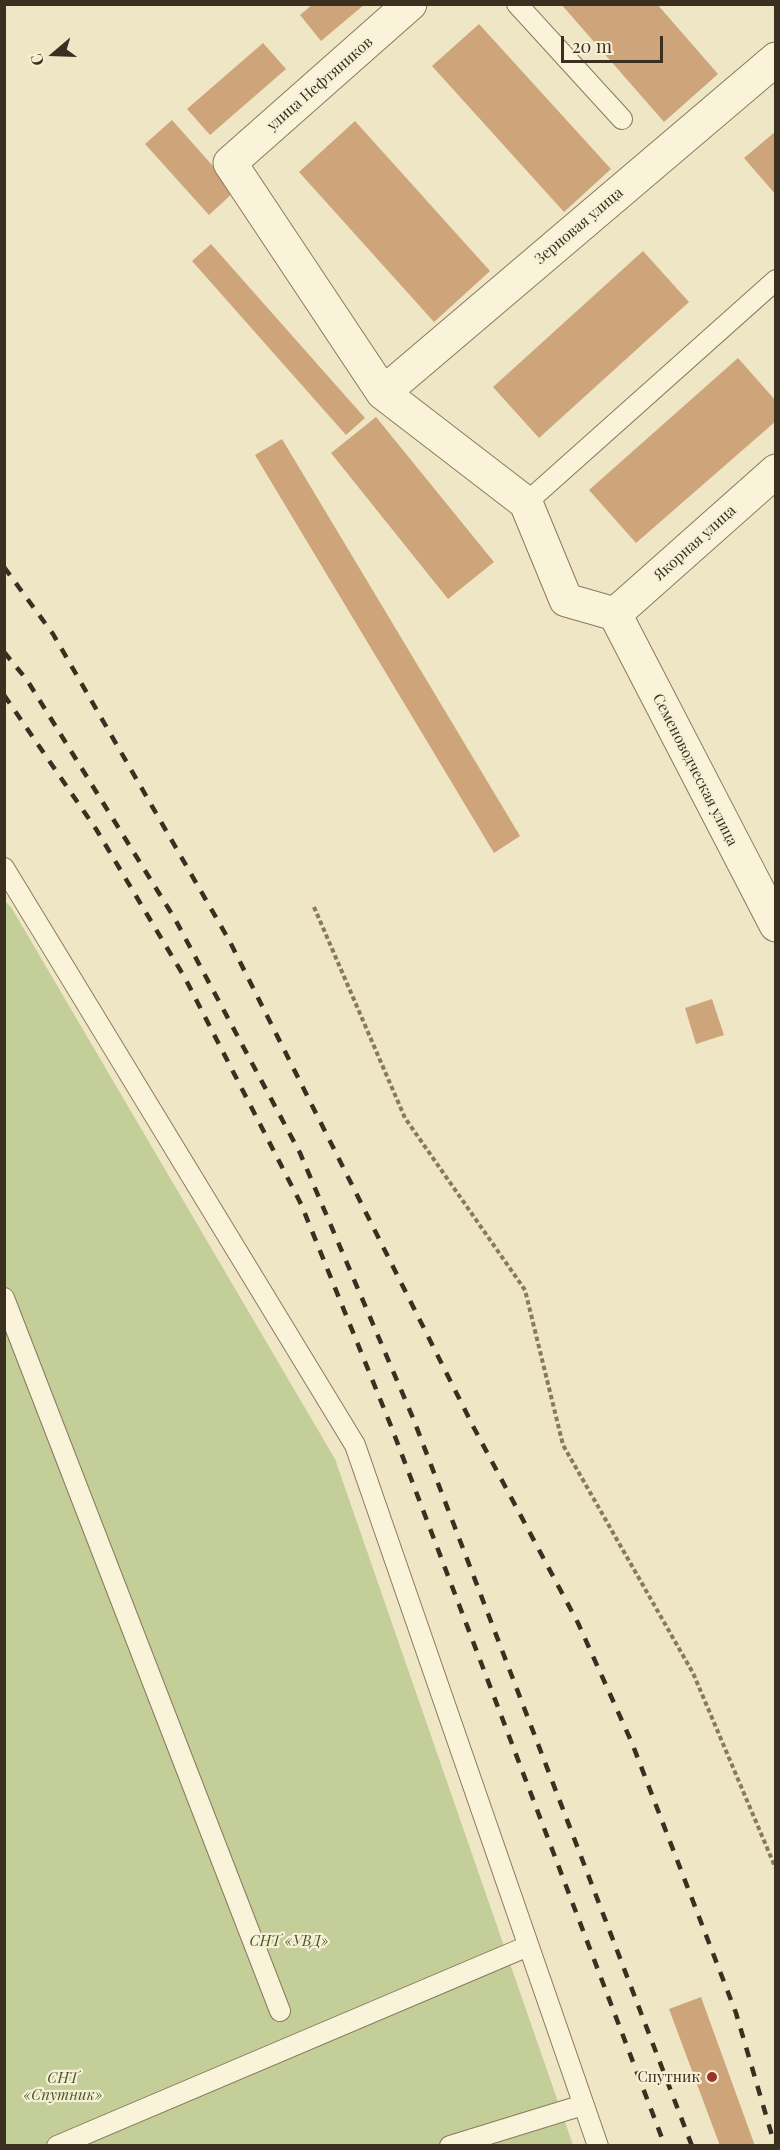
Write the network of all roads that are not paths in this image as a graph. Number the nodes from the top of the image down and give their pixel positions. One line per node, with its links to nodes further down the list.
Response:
1 (410, 4): 6 (street, улица Нефтяников)
2 (517, 4): 4 (lane)
3 (776, 59): 6 (street, Зерновая улица)
4 (622, 119)
5 (776, 280): 8 (lane)
6 (383, 393): 8 (street)
7 (776, 471): 9 (street, Якорная улица)
8 (526, 503): 9 (street)
9 (615, 614): 11 (street, Семеноводческая улица)
10 (4, 868): 13 (lane)
11 (776, 925)
12 (4, 1298): 14 (lane)
13 (528, 1946): 15 (lane); 17 (lane)
14 (280, 2011)
15 (583, 2105): 16 (lane); 19 (lane)
16 (475, 2142): 18 (lane)
17 (57, 2145)
18 (450, 2145)
19 (598, 2145)

